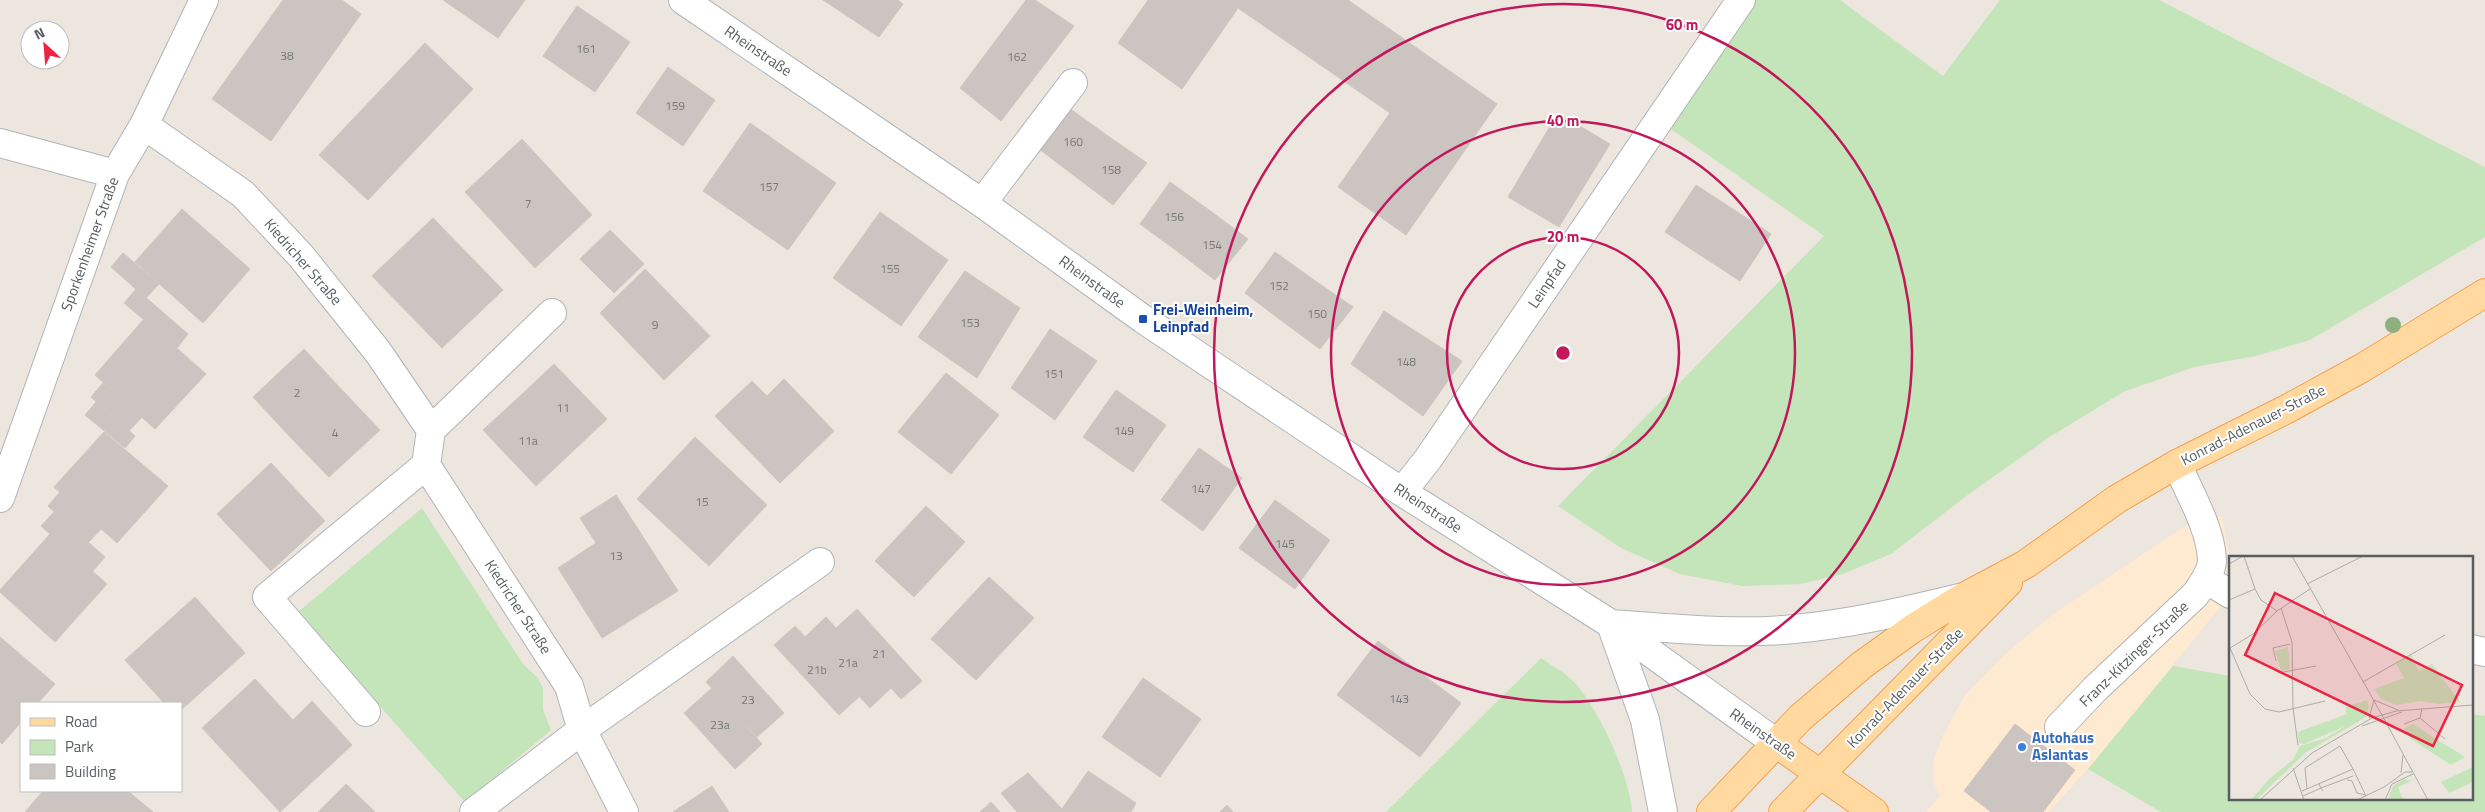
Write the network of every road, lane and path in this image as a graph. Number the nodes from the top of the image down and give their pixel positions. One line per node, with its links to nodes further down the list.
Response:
1 (204, 0): 5 (street, Sporkenheimer Straße)
2 (683, 0): 8 (street, Rheinstraße)
3 (1741, 0): 14 (street, Leinpfad)
4 (1073, 84): 8 (street)
5 (144, 125): 7 (street, Sporkenheimer Straße); 11 (street, Kiedricher Straße)
6 (0, 143): 7 (street)
7 (115, 174): 15 (street, Sporkenheimer Straße)
8 (982, 203): 14 (street, Rheinstraße)
9 (2485, 293): 12 (main road, Konrad-Adenauer-Straße)
10 (552, 314): 11 (street)
11 (431, 430): 13 (street)
12 (2177, 464): 17 (main road, Konrad-Adenauer-Straße); 18 (street, Franz-Kitzinger-Straße)
13 (426, 465): 24 (street); 26 (street, Kiedricher Straße)
14 (1402, 492): 21 (street, Rheinstraße)
15 (0, 498)
16 (820, 562): 26 (street)
17 (2026, 564): 20 (main road, Konrad-Adenauer-Straße); 28 (main road, Konrad-Adenauer-Straße)
18 (2206, 579): 19 (street); 25 (street, Franz-Kitzinger-Straße)
19 (2229, 593)
20 (1962, 598): 21 (street); 27 (main road, Konrad-Adenauer-Straße)
21 (1612, 624): 27 (street, Rheinstraße); 31 (street)
22 (2472, 649): 23 (street)
23 (2485, 652)
24 (366, 712)
25 (2059, 727)
26 (582, 730): 29 (street); 30 (street, Kiedricher Straße)
27 (1776, 743): 28 (main road, Rheinstraße); 32 (main road, Konrad-Adenauer-Straße)
28 (1821, 774): 33 (main road, Konrad-Adenauer-Straße); 34 (main road, Rheinstraße)
29 (474, 812)
30 (624, 812)
31 (1663, 812)
32 (1711, 812)
33 (1783, 812)
34 (1874, 812)

